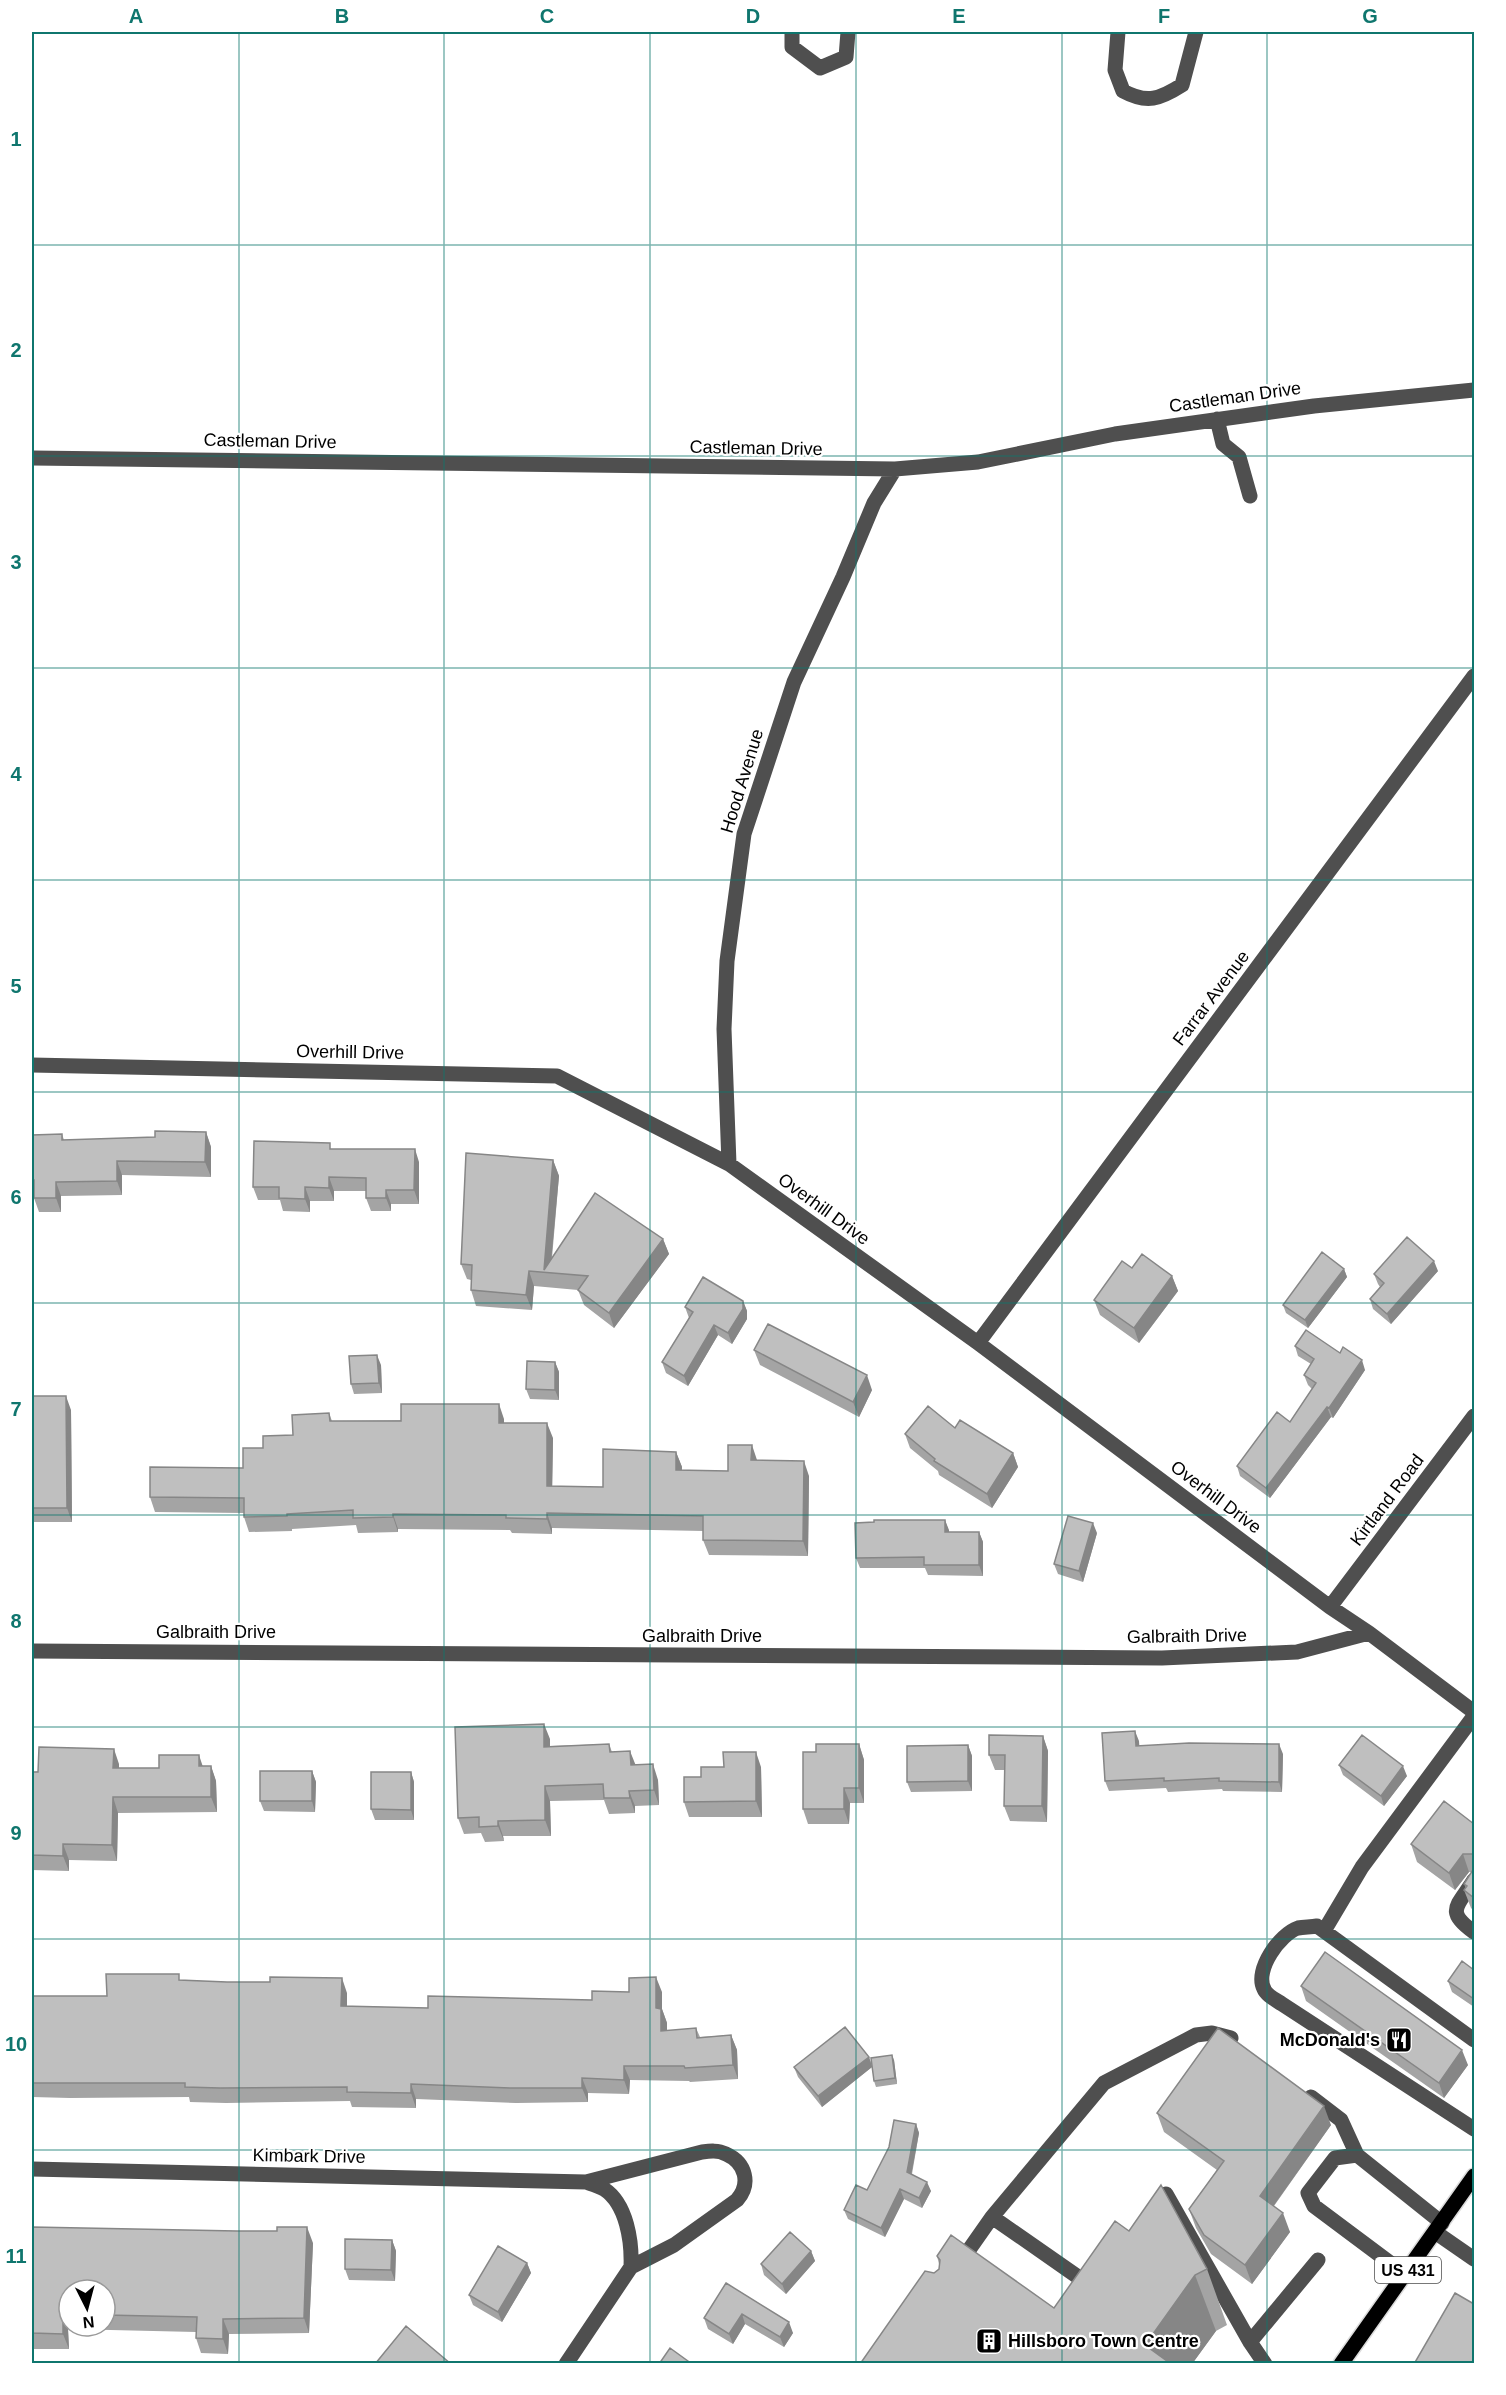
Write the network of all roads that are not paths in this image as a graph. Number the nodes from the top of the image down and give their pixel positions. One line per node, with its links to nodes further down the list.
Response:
1 (792, 32): 2 (street)
2 (848, 32)
3 (1118, 32): 4 (street)
4 (1196, 32)
5 (1474, 390): 6 (street, Castleman Drive)
6 (1217, 419): 8 (street, Castleman Drive); 9 (street)
7 (32, 458): 8 (street, Castleman Drive)
8 (896, 469): 12 (street, Hood Avenue)
9 (1250, 496)
10 (1474, 676): 13 (street, Farrar Avenue)
11 (32, 1065): 12 (street, Overhill Drive)
12 (729, 1164): 13 (street, Overhill Drive)
13 (978, 1343): 15 (street, Overhill Drive)
14 (1474, 1416): 15 (street, Kirtland Road)
15 (1330, 1607): 16 (street, Overhill Drive)
16 (1369, 1633): 17 (street, Galbraith Drive); 18 (street, Overhill Drive)
17 (32, 1650)
18 (1474, 1714): 20 (street)
19 (1474, 1880): 21 (street)
20 (1324, 1931): 22 (street); 25 (street)
21 (1474, 1932)
22 (1474, 2040)
23 (1241, 2045): 31 (street)
24 (1294, 2085): 26 (street)
25 (1474, 2129)
26 (1358, 2155): 32 (street); 36 (street)
27 (32, 2169): 29 (street, Kimbark Drive)
28 (1474, 2176): 32 (main road, US 431)
29 (586, 2182): 35 (street); 35 (street, Kimbark Drive)
30 (1166, 2194): 39 (street)
31 (992, 2217): 37 (street); 38 (street)
32 (1438, 2227): 33 (street); 36 (main road, US 431)
33 (1474, 2259)
34 (1318, 2260): 39 (street)
35 (631, 2267): 40 (street, Kimbark Drive)
36 (1405, 2274): 42 (main road, US 431)
37 (951, 2275)
38 (1081, 2279)
39 (1250, 2343): 41 (street)
40 (566, 2364)
41 (1265, 2364)
42 (1341, 2364)

